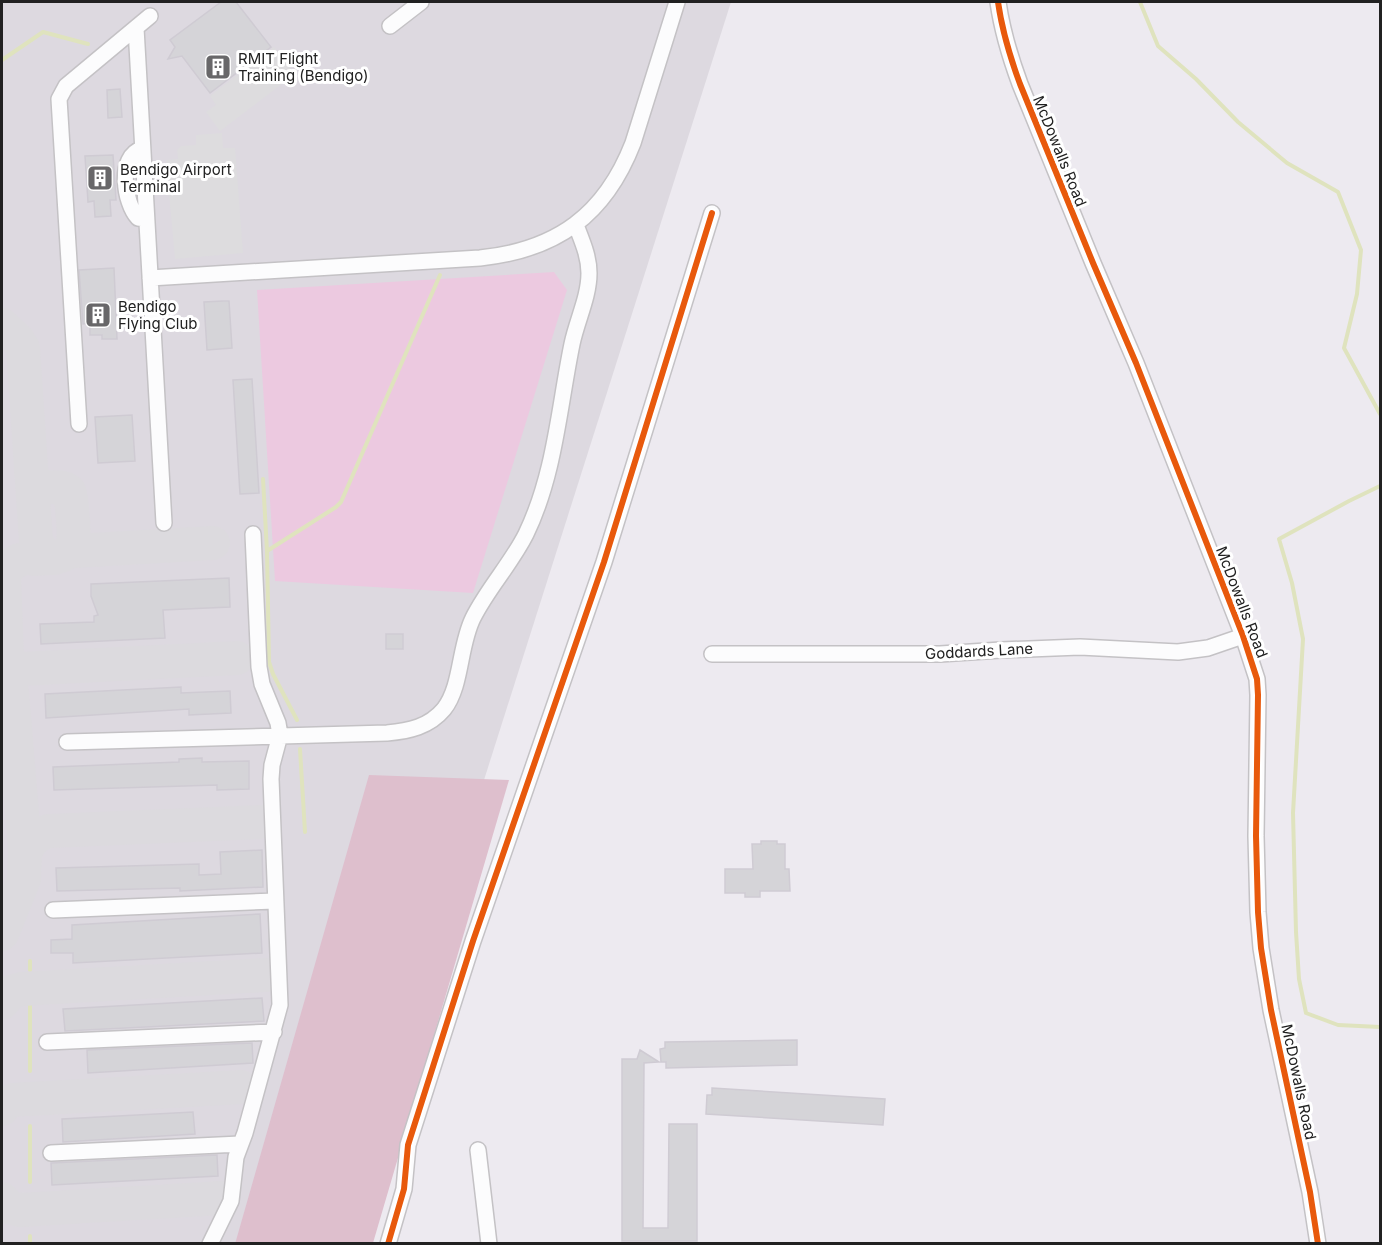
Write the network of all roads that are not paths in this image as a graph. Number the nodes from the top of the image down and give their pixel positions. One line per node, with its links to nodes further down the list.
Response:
1 (421, 2): 5 (street)
2 (677, 2): 8 (street)
3 (998, 2): 13 (street, McDowalls Road)
4 (150, 16): 6 (street)
5 (390, 26)
6 (136, 28): 9 (street); 10 (street)
7 (712, 213): 25 (street)
8 (576, 225): 9 (street); 15 (street)
9 (150, 278): 11 (street)
10 (79, 424)
11 (164, 523)
12 (253, 534): 15 (street)
13 (1243, 636): 14 (street, Goddards Lane); 27 (street, McDowalls Road)
14 (712, 654)
15 (280, 735): 16 (street); 17 (street)
16 (68, 742)
17 (275, 901): 18 (street); 19 (street)
18 (53, 910)
19 (274, 1032): 20 (street); 21 (street)
20 (47, 1042)
21 (240, 1144): 23 (street); 24 (street)
22 (478, 1150): 26 (street)
23 (51, 1153)
24 (210, 1244)
25 (388, 1244)
26 (489, 1244)
27 (1318, 1244)

